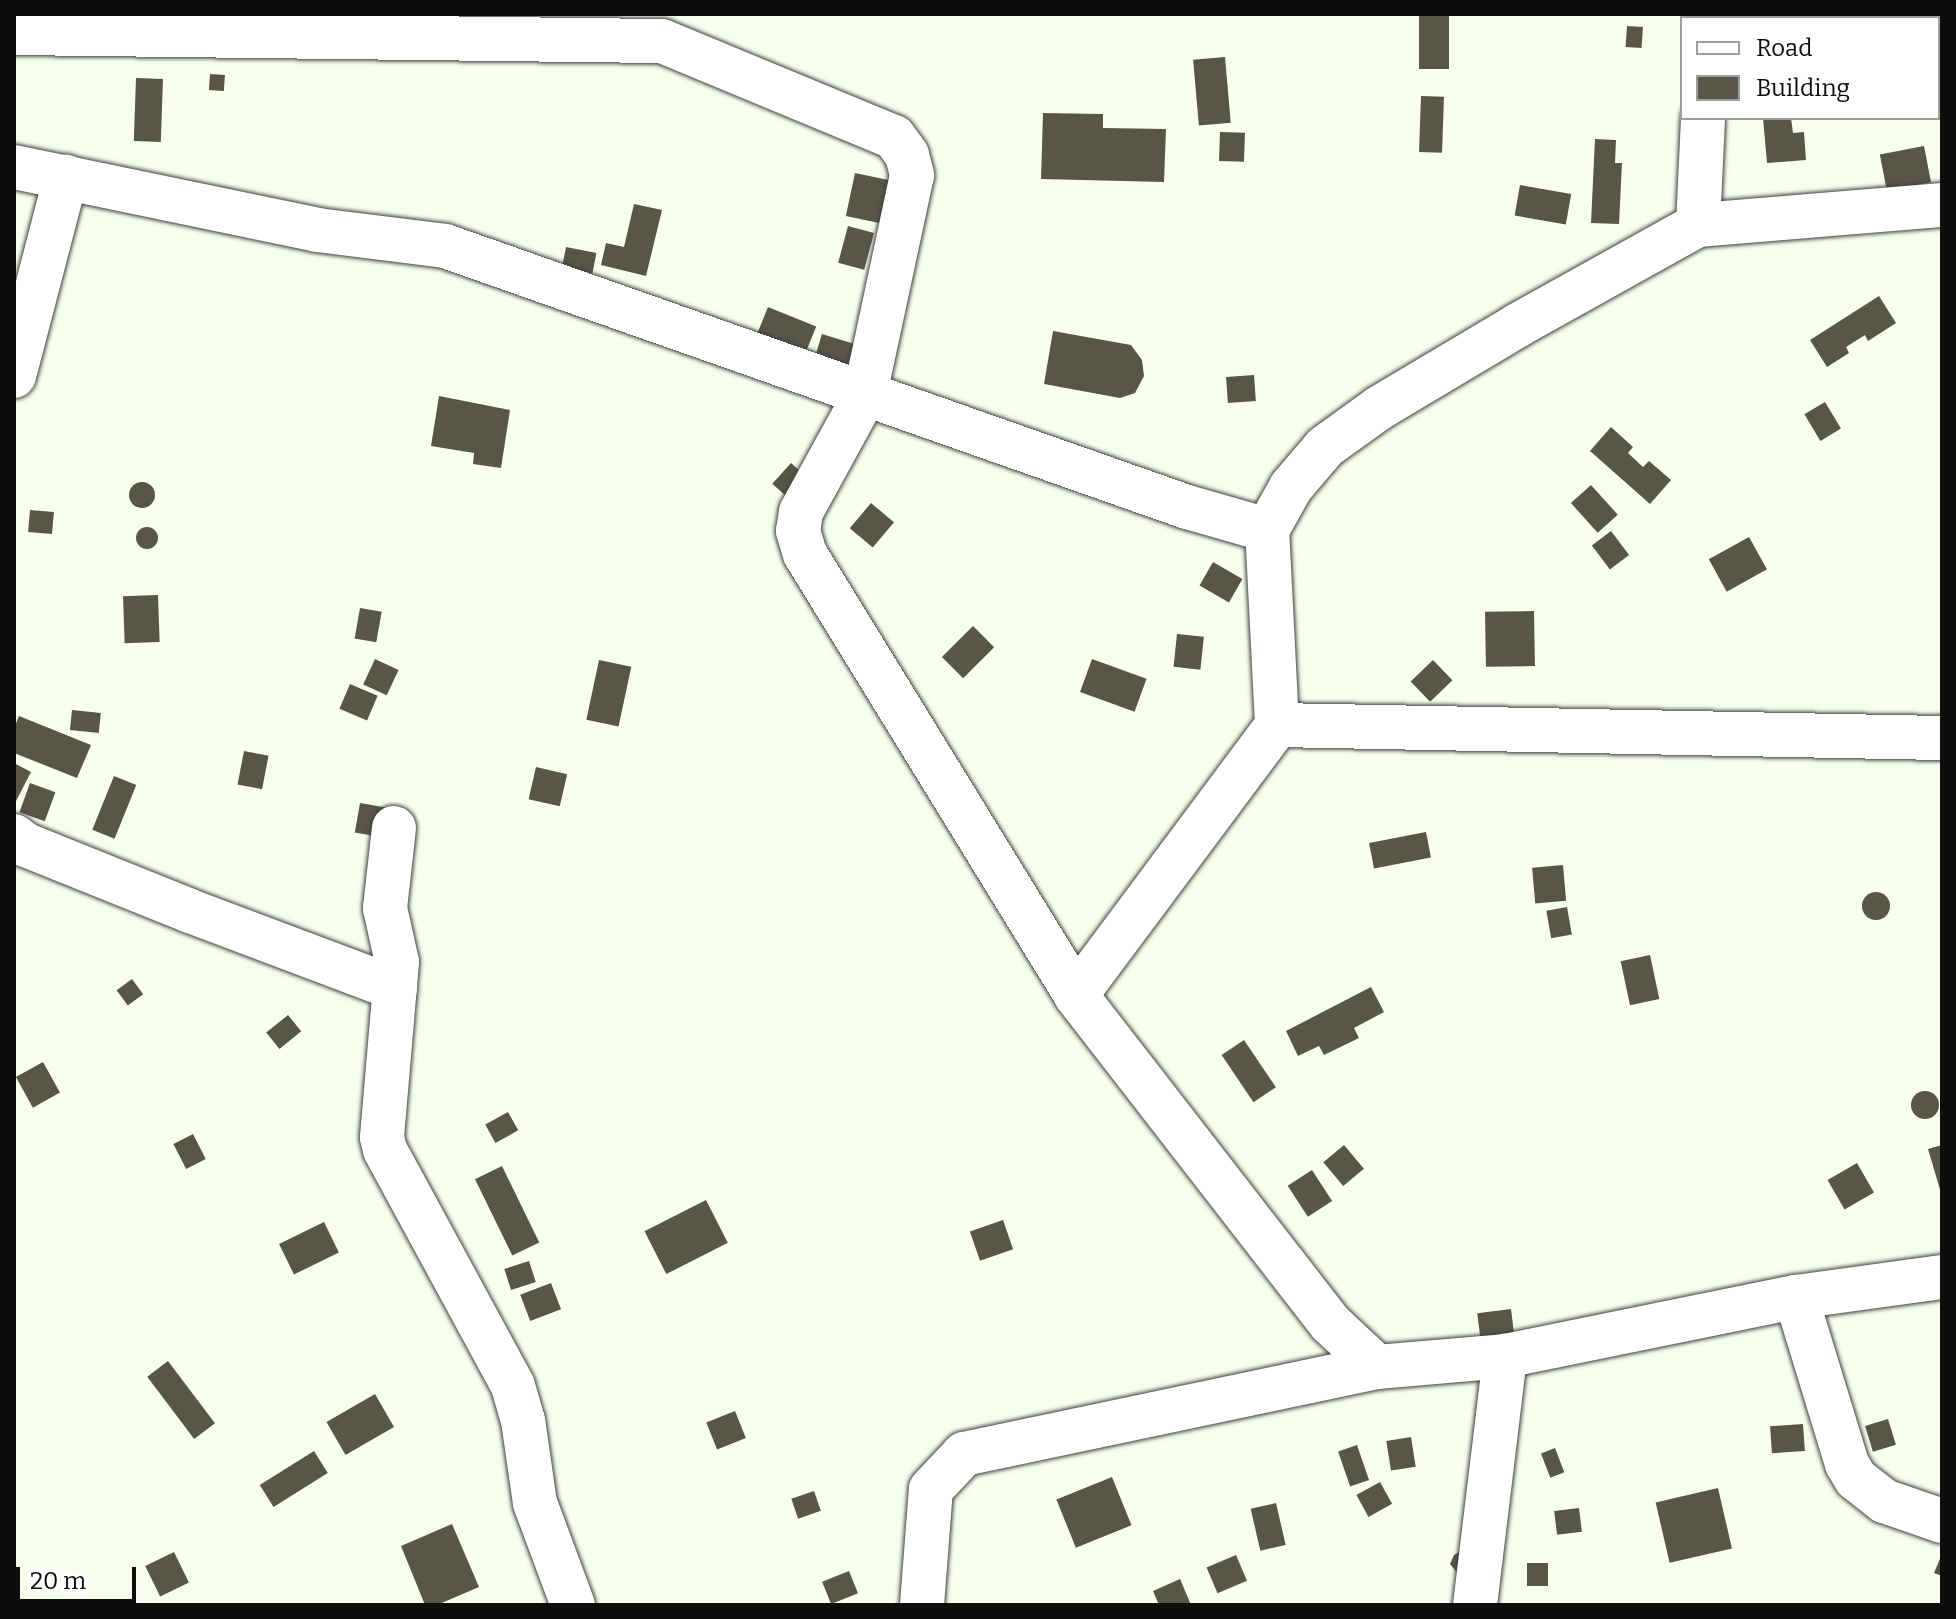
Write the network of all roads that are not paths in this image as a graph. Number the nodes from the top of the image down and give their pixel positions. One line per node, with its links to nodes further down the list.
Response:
1 (664, 27): 2 (street); 9 (street)
2 (14, 33)
3 (1703, 120): 7 (street)
4 (14, 167): 5 (street)
5 (66, 177): 8 (street); 9 (street)
6 (1942, 205): 7 (street)
7 (1698, 225): 10 (street)
8 (14, 376)
9 (865, 395): 10 (street); 16 (street)
10 (1267, 530): 11 (street)
11 (1277, 725): 12 (street); 16 (street)
12 (1942, 738)
13 (394, 828): 15 (street)
14 (14, 836): 15 (street)
15 (395, 988): 22 (street)
16 (1076, 995): 20 (street)
17 (1942, 1277): 18 (street)
18 (1796, 1297): 19 (street); 21 (street)
19 (1505, 1356): 20 (street); 24 (street)
20 (1377, 1367): 23 (street)
21 (1942, 1521)
22 (573, 1605)
23 (922, 1605)
24 (1475, 1605)

